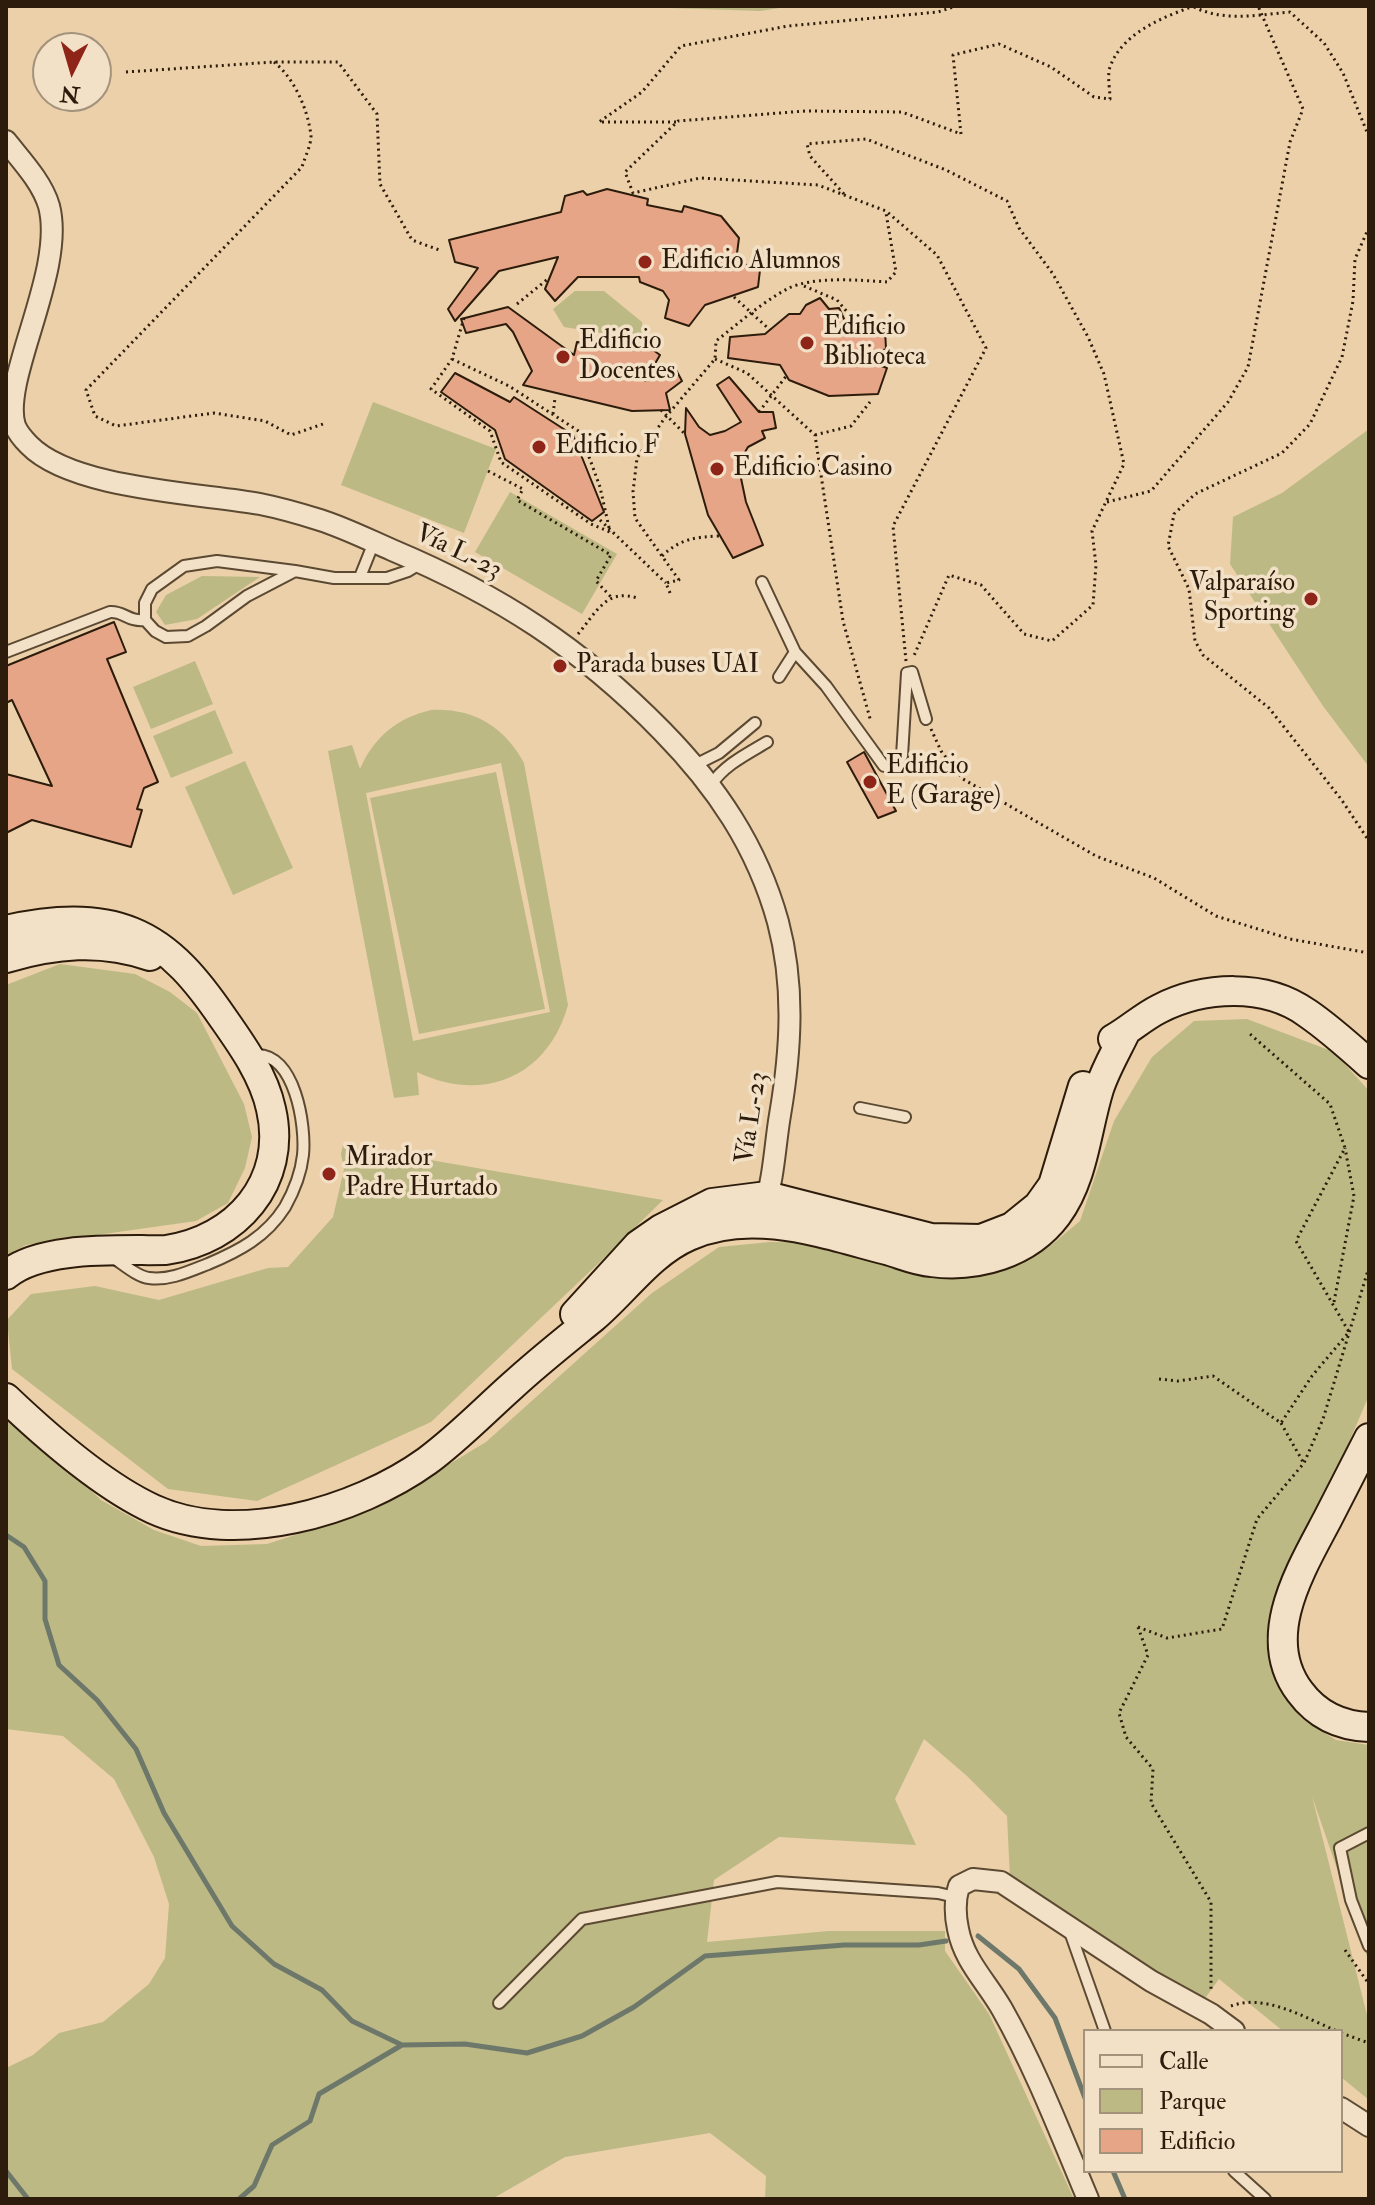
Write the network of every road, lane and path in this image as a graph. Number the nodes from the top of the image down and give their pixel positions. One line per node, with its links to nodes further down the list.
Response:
1 (956, 6): 7 (path)
2 (1193, 6): 4 (path); 7 (path)
3 (1258, 6): 4 (path)
4 (1261, 15): 8 (path); 33 (path)
5 (274, 62): 6 (path); 13 (path); 29 (path)
6 (126, 72)
7 (678, 121): 10 (path)
8 (1369, 137)
9 (6, 141): 37 (street, Vía L-23)
10 (845, 195): 11 (path); 33 (path)
11 (886, 211): 15 (path); 51 (path)
12 (1369, 227): 59 (path)
13 (442, 251)
14 (549, 278): 17 (path)
15 (801, 285): 19 (path); 22 (path)
16 (734, 297): 20 (path, bridge)
17 (517, 304)
18 (464, 318): 21 (path)
19 (859, 326)
20 (770, 330)
21 (452, 359): 28 (path); 35 (path)
22 (715, 359): 31 (path); 38 (path)
23 (787, 375): 27 (path, bridge)
24 (555, 398): 28 (path)
25 (870, 402): 31 (path)
26 (661, 410): 30 (path, bridge)
27 (759, 412)
28 (553, 414): 35 (path)
29 (326, 423)
30 (685, 434)
31 (815, 435): 55 (path)
32 (488, 471): 45 (path)
33 (1107, 502): 51 (path)
34 (600, 520): 35 (path)
35 (610, 532): 43 (path)
36 (719, 536): 38 (path)
37 (374, 542): 39 (street, Vía L-23); 41 (lane)
38 (662, 556): 43 (path)
39 (422, 562): 41 (lane); 48 (street, Vía L-23)
40 (295, 571): 41 (lane); 47 (lane); 47 (lane)
41 (360, 577)
42 (762, 582): 50 (lane)
43 (666, 583): 44 (path)
44 (670, 593)
45 (611, 597): 46 (path); 48 (path)
46 (637, 598)
47 (145, 620): 49 (lane)
48 (567, 646): 57 (street, Vía L-23)
49 (6, 652)
50 (795, 652): 51 (lane); 52 (lane)
51 (907, 673): 53 (lane)
52 (779, 677)
53 (926, 719): 61 (path)
54 (755, 723): 57 (lane)
55 (871, 724)
56 (767, 742): 58 (lane)
57 (695, 765): 58 (street, Vía L-23)
58 (711, 785): 70 (street, Vía L-23)
59 (1369, 841)
60 (6, 930): 63 (main road)
61 (1369, 953)
62 (6, 958): 63 (main road)
63 (190, 975): 74 (main road)
64 (1126, 1031): 66 (main road); 70 (main road); 72 (main road)
65 (1250, 1034): 69 (path)
66 (1369, 1064)
67 (860, 1108): 68 (lane)
68 (905, 1117)
69 (1345, 1148): 75 (path); 75 (path)
70 (767, 1196): 71 (street, Vía L-23); 72 (street, Vía L-23); 78 (main road)
71 (738, 1224): 72 (main road); 78 (main road)
72 (783, 1226)
73 (1369, 1267): 76 (path)
74 (6, 1275)
75 (1333, 1305): 76 (path)
76 (1349, 1332): 80 (path); 82 (path)
77 (1159, 1379): 80 (path)
78 (518, 1380): 79 (main road)
79 (6, 1398)
80 (1281, 1423): 82 (path)
81 (1369, 1438): 83 (main road)
82 (1304, 1463): 91 (path)
83 (1369, 1727)
84 (1369, 1833): 87 (lane)
85 (955, 1897): 86 (street); 90 (lane); 100 (street)
86 (1067, 1924): 91 (street); 92 (lane)
87 (1369, 1946)
88 (1345, 1950): 89 (path)
89 (1369, 1984)
90 (499, 2003)
91 (1211, 2014): 93 (street); 94 (path)
92 (1104, 2029)
93 (1231, 2029)
94 (1332, 2029)
95 (1343, 2033): 96 (path)
96 (1369, 2043)
97 (1343, 2109): 98 (street)
98 (1369, 2126)
99 (1236, 2173): 101 (lane)
100 (1088, 2199)
101 (1265, 2199)

